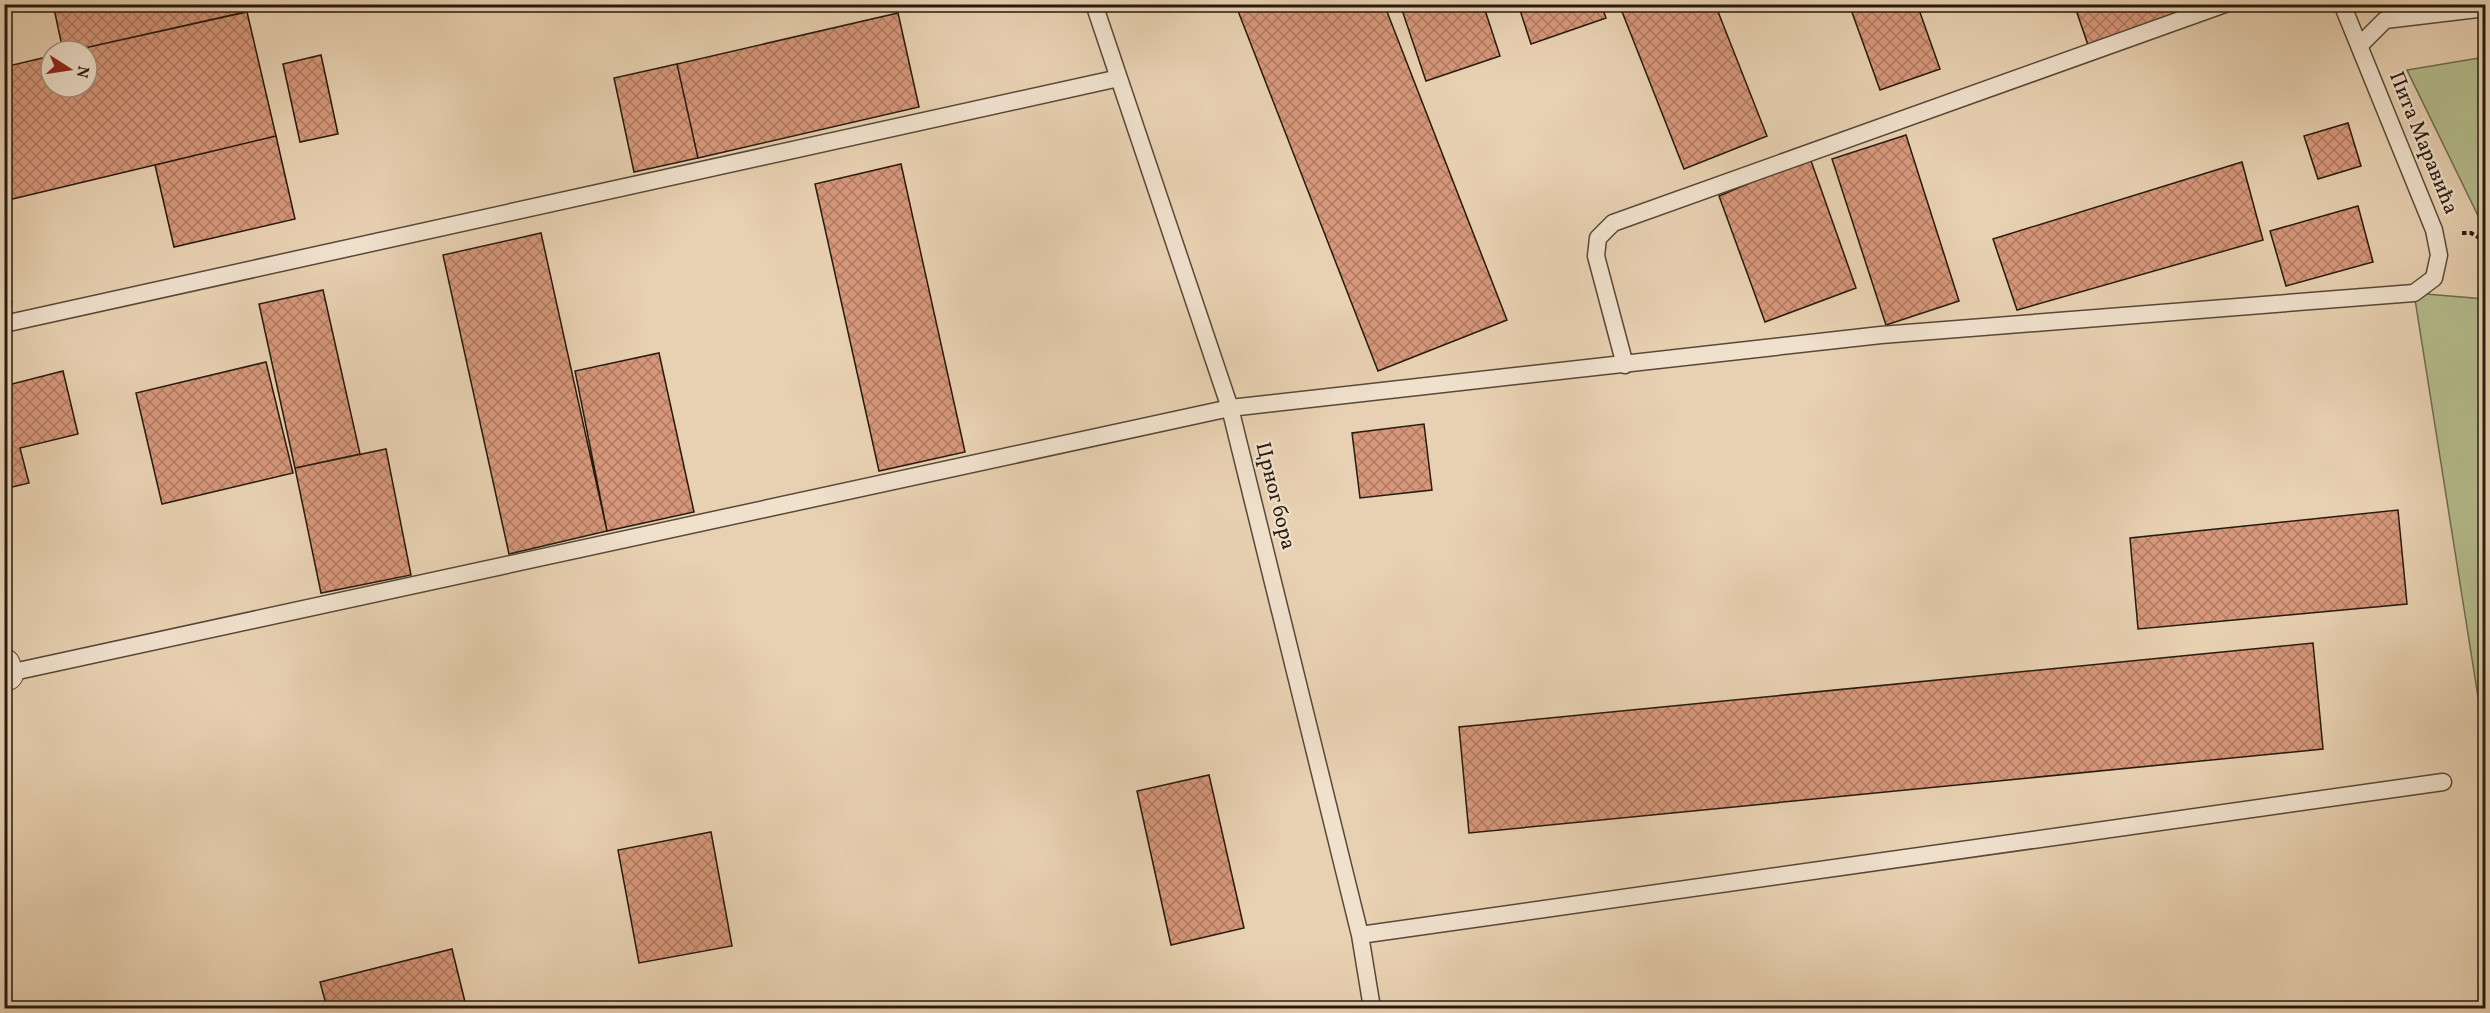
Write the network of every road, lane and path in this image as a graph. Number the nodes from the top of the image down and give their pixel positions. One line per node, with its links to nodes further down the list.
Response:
1 (1094, 4): 6 (lane, Црног бора)
2 (2225, 4): 8 (lane)
3 (2342, 4): 5 (lane, Пита Маравића)
4 (2486, 8): 5 (lane)
5 (2359, 46): 8 (lane, Пита Маравића)
6 (1119, 78): 7 (lane); 9 (lane, Црног бора)
7 (4, 324)
8 (1625, 365): 9 (lane)
9 (1230, 408): 10 (lane); 12 (lane, Црног бора)
10 (5, 671)
11 (2443, 782): 12 (lane)
12 (1360, 935): 13 (lane, Црног бора)
13 (1372, 1008)

